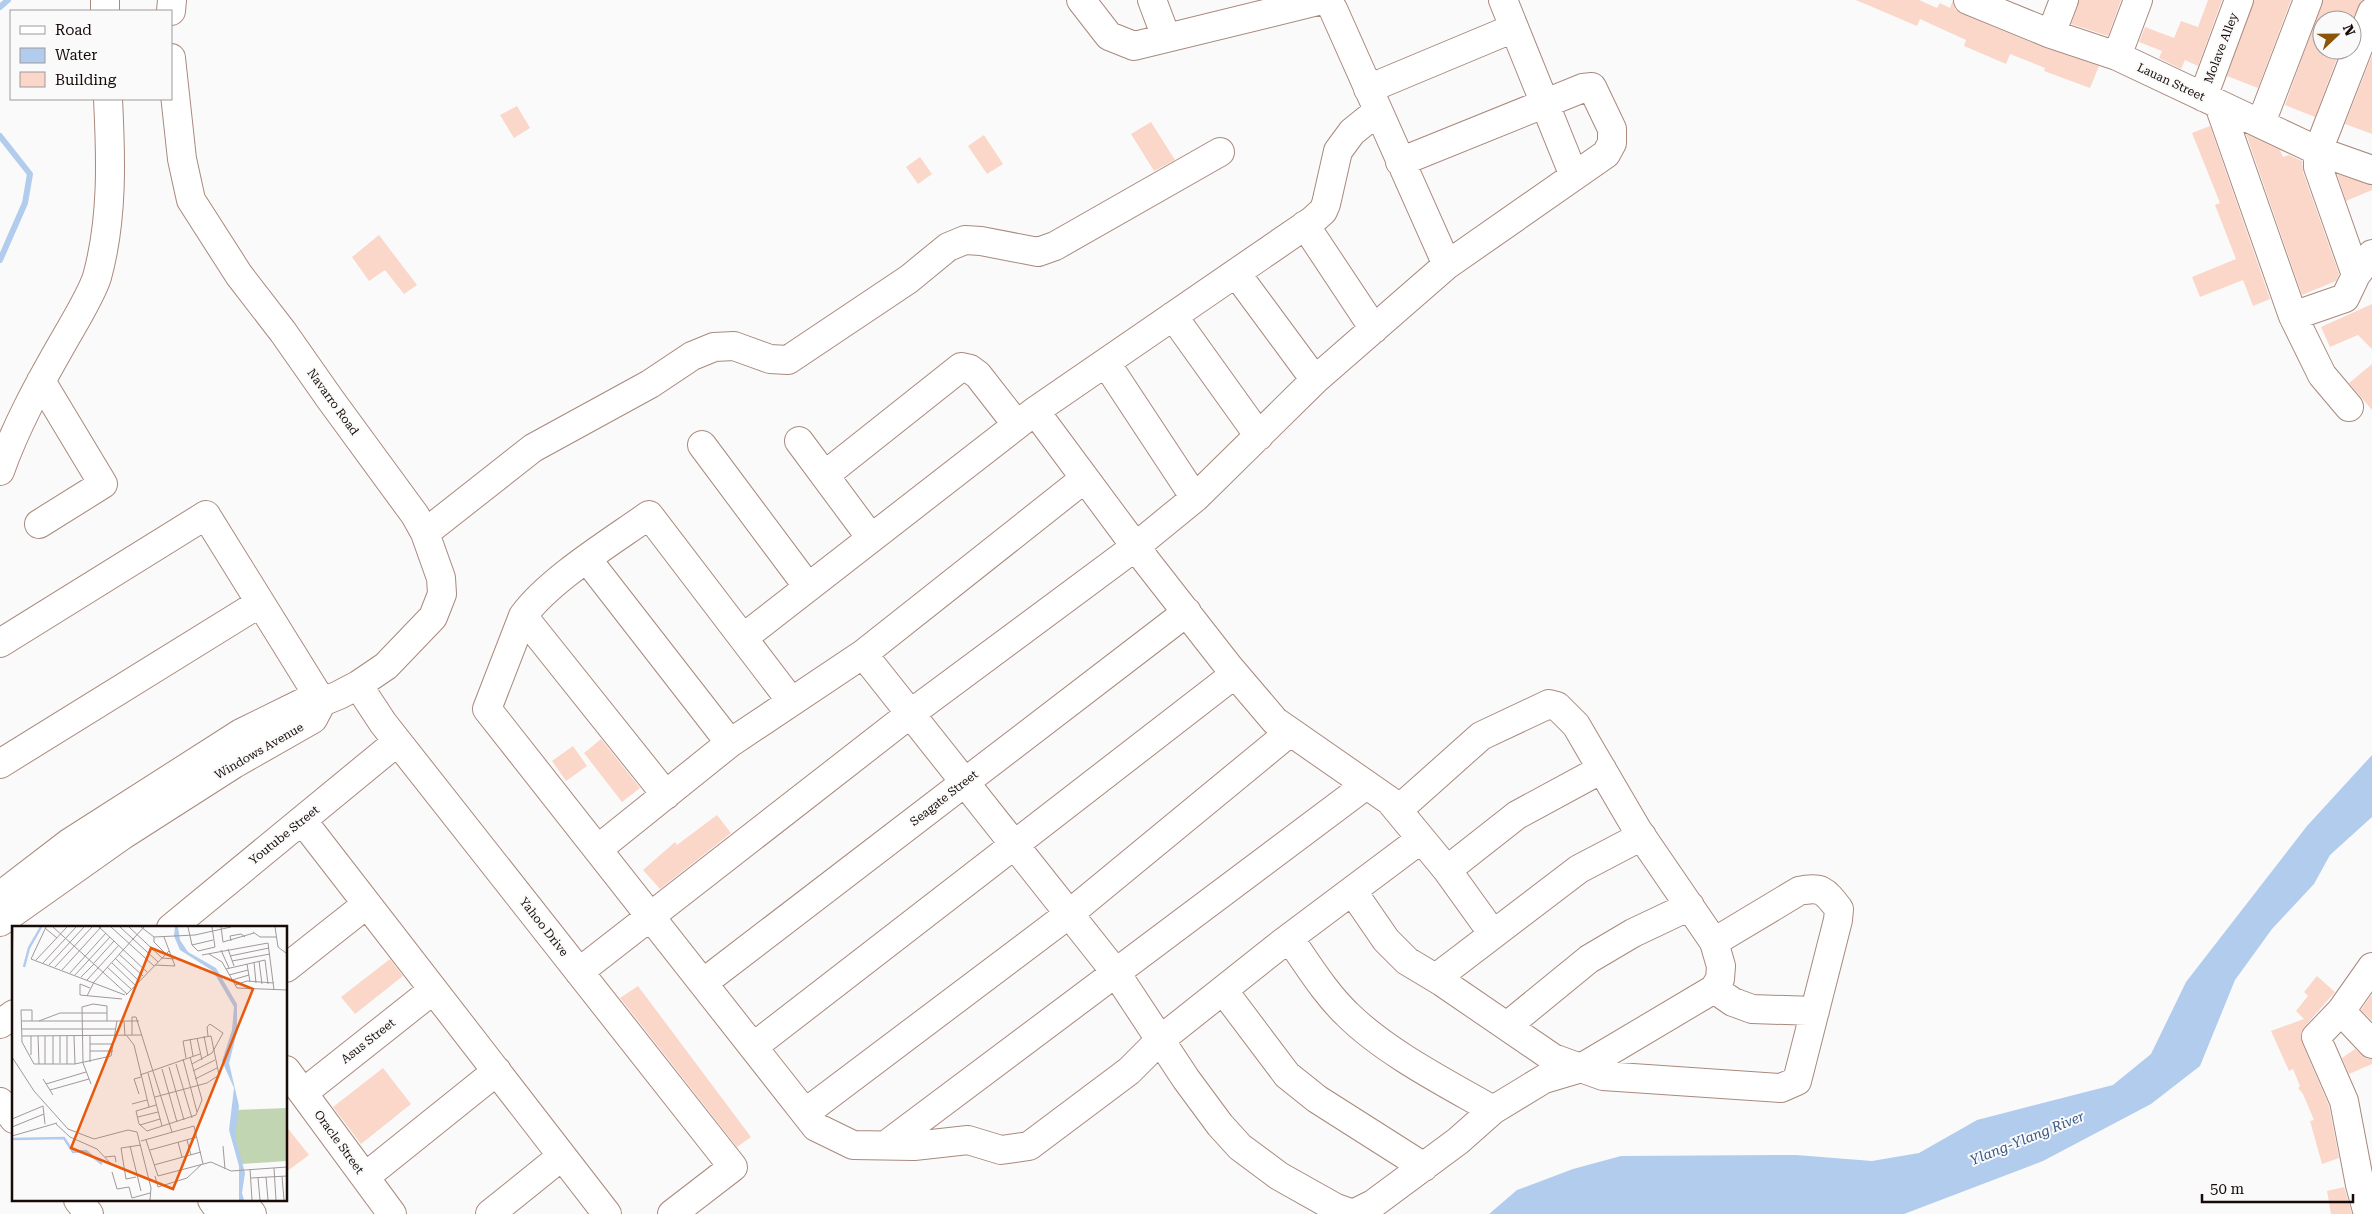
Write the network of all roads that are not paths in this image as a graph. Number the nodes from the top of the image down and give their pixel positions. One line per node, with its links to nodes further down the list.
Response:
1 (1081, 0): 14 (street)
2 (1152, 0): 14 (street)
3 (1324, 0): 10 (street); 18 (street)
4 (1503, 0): 12 (street)
5 (2064, 0): 13 (street)
6 (2138, 0): 15 (street)
7 (2239, 0): 19 (street, Molave Alley)
8 (2308, 0): 21 (street)
9 (1983, 3): 13 (street, Lauan Street)
10 (1239, 9): 14 (street)
11 (2372, 12): 22 (street)
12 (1514, 28): 18 (street); 20 (street)
13 (2051, 34): 15 (street, Lauan Street)
14 (1166, 37)
15 (2117, 56): 19 (street, Lauan Street)
16 (172, 67): 47 (street, Navarro Road)
17 (108, 100): 36 (street)
18 (1373, 100): 24 (street); 27 (street)
19 (2211, 101): 21 (street, Lauan Street); 32 (street)
20 (1545, 104): 24 (street); 26 (street); 26 (street)
21 (2261, 123): 22 (street, Lauan Street)
22 (2318, 151): 25 (street, Lauan Street); 28 (street)
23 (1220, 152): 47 (street)
24 (1400, 162): 29 (street)
25 (2372, 170)
26 (1574, 176): 29 (street)
27 (1305, 225): 30 (street); 33 (street)
28 (2364, 264): 32 (street)
29 (1447, 265): 33 (street)
30 (1236, 272): 31 (street); 35 (street)
31 (1173, 316): 34 (street); 39 (street)
32 (2293, 316): 37 (street)
33 (1374, 329): 35 (street)
34 (1106, 362): 38 (street); 45 (street)
35 (1315, 380): 39 (street)
36 (41, 381): 42 (street); 46 (street)
37 (2350, 407)
38 (1026, 418): 43 (street); 44 (street); 48 (street)
39 (1259, 436): 45 (street)
40 (799, 441): 43 (street)
41 (702, 446): 51 (street)
42 (0, 471)
43 (826, 475): 48 (street)
44 (1084, 479): 49 (street); 57 (street)
45 (1195, 498): 49 (street)
46 (39, 524)
47 (425, 533): 59 (street, Navarro Road)
48 (871, 538): 51 (street)
49 (1135, 547): 53 (street); 62 (street)
50 (587, 559): 54 (street); 55 (street); 65 (street)
51 (808, 587): 55 (street)
52 (260, 604): 56 (street); 61 (street); 66 (street)
53 (1186, 612): 58 (street); 68 (street, Seagate Street)
54 (523, 616): 70 (street); 76 (street)
55 (743, 638): 60 (street)
56 (0, 643)
57 (863, 654): 60 (street); 62 (street)
58 (1235, 674): 63 (street); 75 (street)
59 (358, 685): 61 (street, Navarro Road); 64 (street, Yahoo Drive)
60 (791, 701): 65 (street)
61 (322, 702): 81 (street, Windows Avenue)
62 (910, 714): 68 (street); 83 (street)
63 (1290, 732): 69 (street); 82 (street)
64 (397, 742): 72 (street, Youtube Street); 90 (street, Yahoo Drive)
65 (730, 743): 70 (street)
66 (0, 764)
67 (1602, 769): 71 (street); 73 (street); 77 (street)
68 (964, 782): 75 (street); 93 (street, Seagate Street)
69 (1366, 784): 71 (street); 91 (street)
70 (666, 795): 76 (street)
71 (1398, 810): 74 (street)
72 (302, 820): 79 (street); 84 (street, Youtube Street)
73 (1642, 836): 80 (street); 85 (street)
74 (1422, 840): 77 (street); 78 (street)
75 (1014, 845): 82 (street); 104 (street)
76 (598, 850): 83 (street)
77 (1447, 870): 85 (street)
78 (1353, 892): 86 (street); 92 (street)
79 (367, 904): 88 (street); 95 (street)
80 (1690, 906): 87 (street); 101 (street)
81 (6, 912)
82 (1069, 914): 91 (street); 111 (street)
83 (650, 916): 90 (street); 93 (street)
84 (175, 926)
85 (1494, 934): 92 (street)
86 (1289, 938): 96 (street); 110 (street)
87 (1714, 942): 94 (street); 98 (street)
88 (288, 966)
89 (2372, 967): 97 (street)
90 (579, 972): 126 (street, Yahoo Drive)
91 (1116, 973): 102 (street); 113 (street)
92 (1436, 978): 101 (street)
93 (703, 983): 104 (street)
94 (1714, 989): 98 (street); 105 (street)
95 (433, 990): 106 (street); 108 (street, Asus Street)
96 (1223, 990): 102 (street); 115 (street)
97 (2341, 1011): 103 (street); 127 (street)
98 (1815, 1012): 105 (street)
99 (12, 1015): 100 (street)
100 (0, 1024)
101 (1507, 1026): 105 (street)
102 (1160, 1040): 113 (street); 115 (street)
103 (2372, 1044)
104 (753, 1046): 111 (street)
105 (1581, 1068): 110 (street)
106 (497, 1071): 114 (street); 116 (street)
107 (288, 1073): 108 (street, Oracle Street)
108 (303, 1093): 116 (street, Oracle Street)
109 (0, 1102): 112 (street)
110 (1493, 1110): 115 (street)
111 (805, 1113): 113 (street)
112 (12, 1117)
113 (886, 1145)
114 (562, 1156): 124 (street); 125 (street)
115 (1424, 1167)
116 (365, 1177): 123 (street, Oracle Street)
117 (79, 1202): 120 (street)
118 (213, 1202): 121 (street)
119 (243, 1202): 122 (street)
120 (88, 1214)
121 (222, 1214)
122 (252, 1214)
123 (392, 1214)
124 (490, 1214)
125 (607, 1214)
126 (672, 1214)
127 (2368, 1214)

